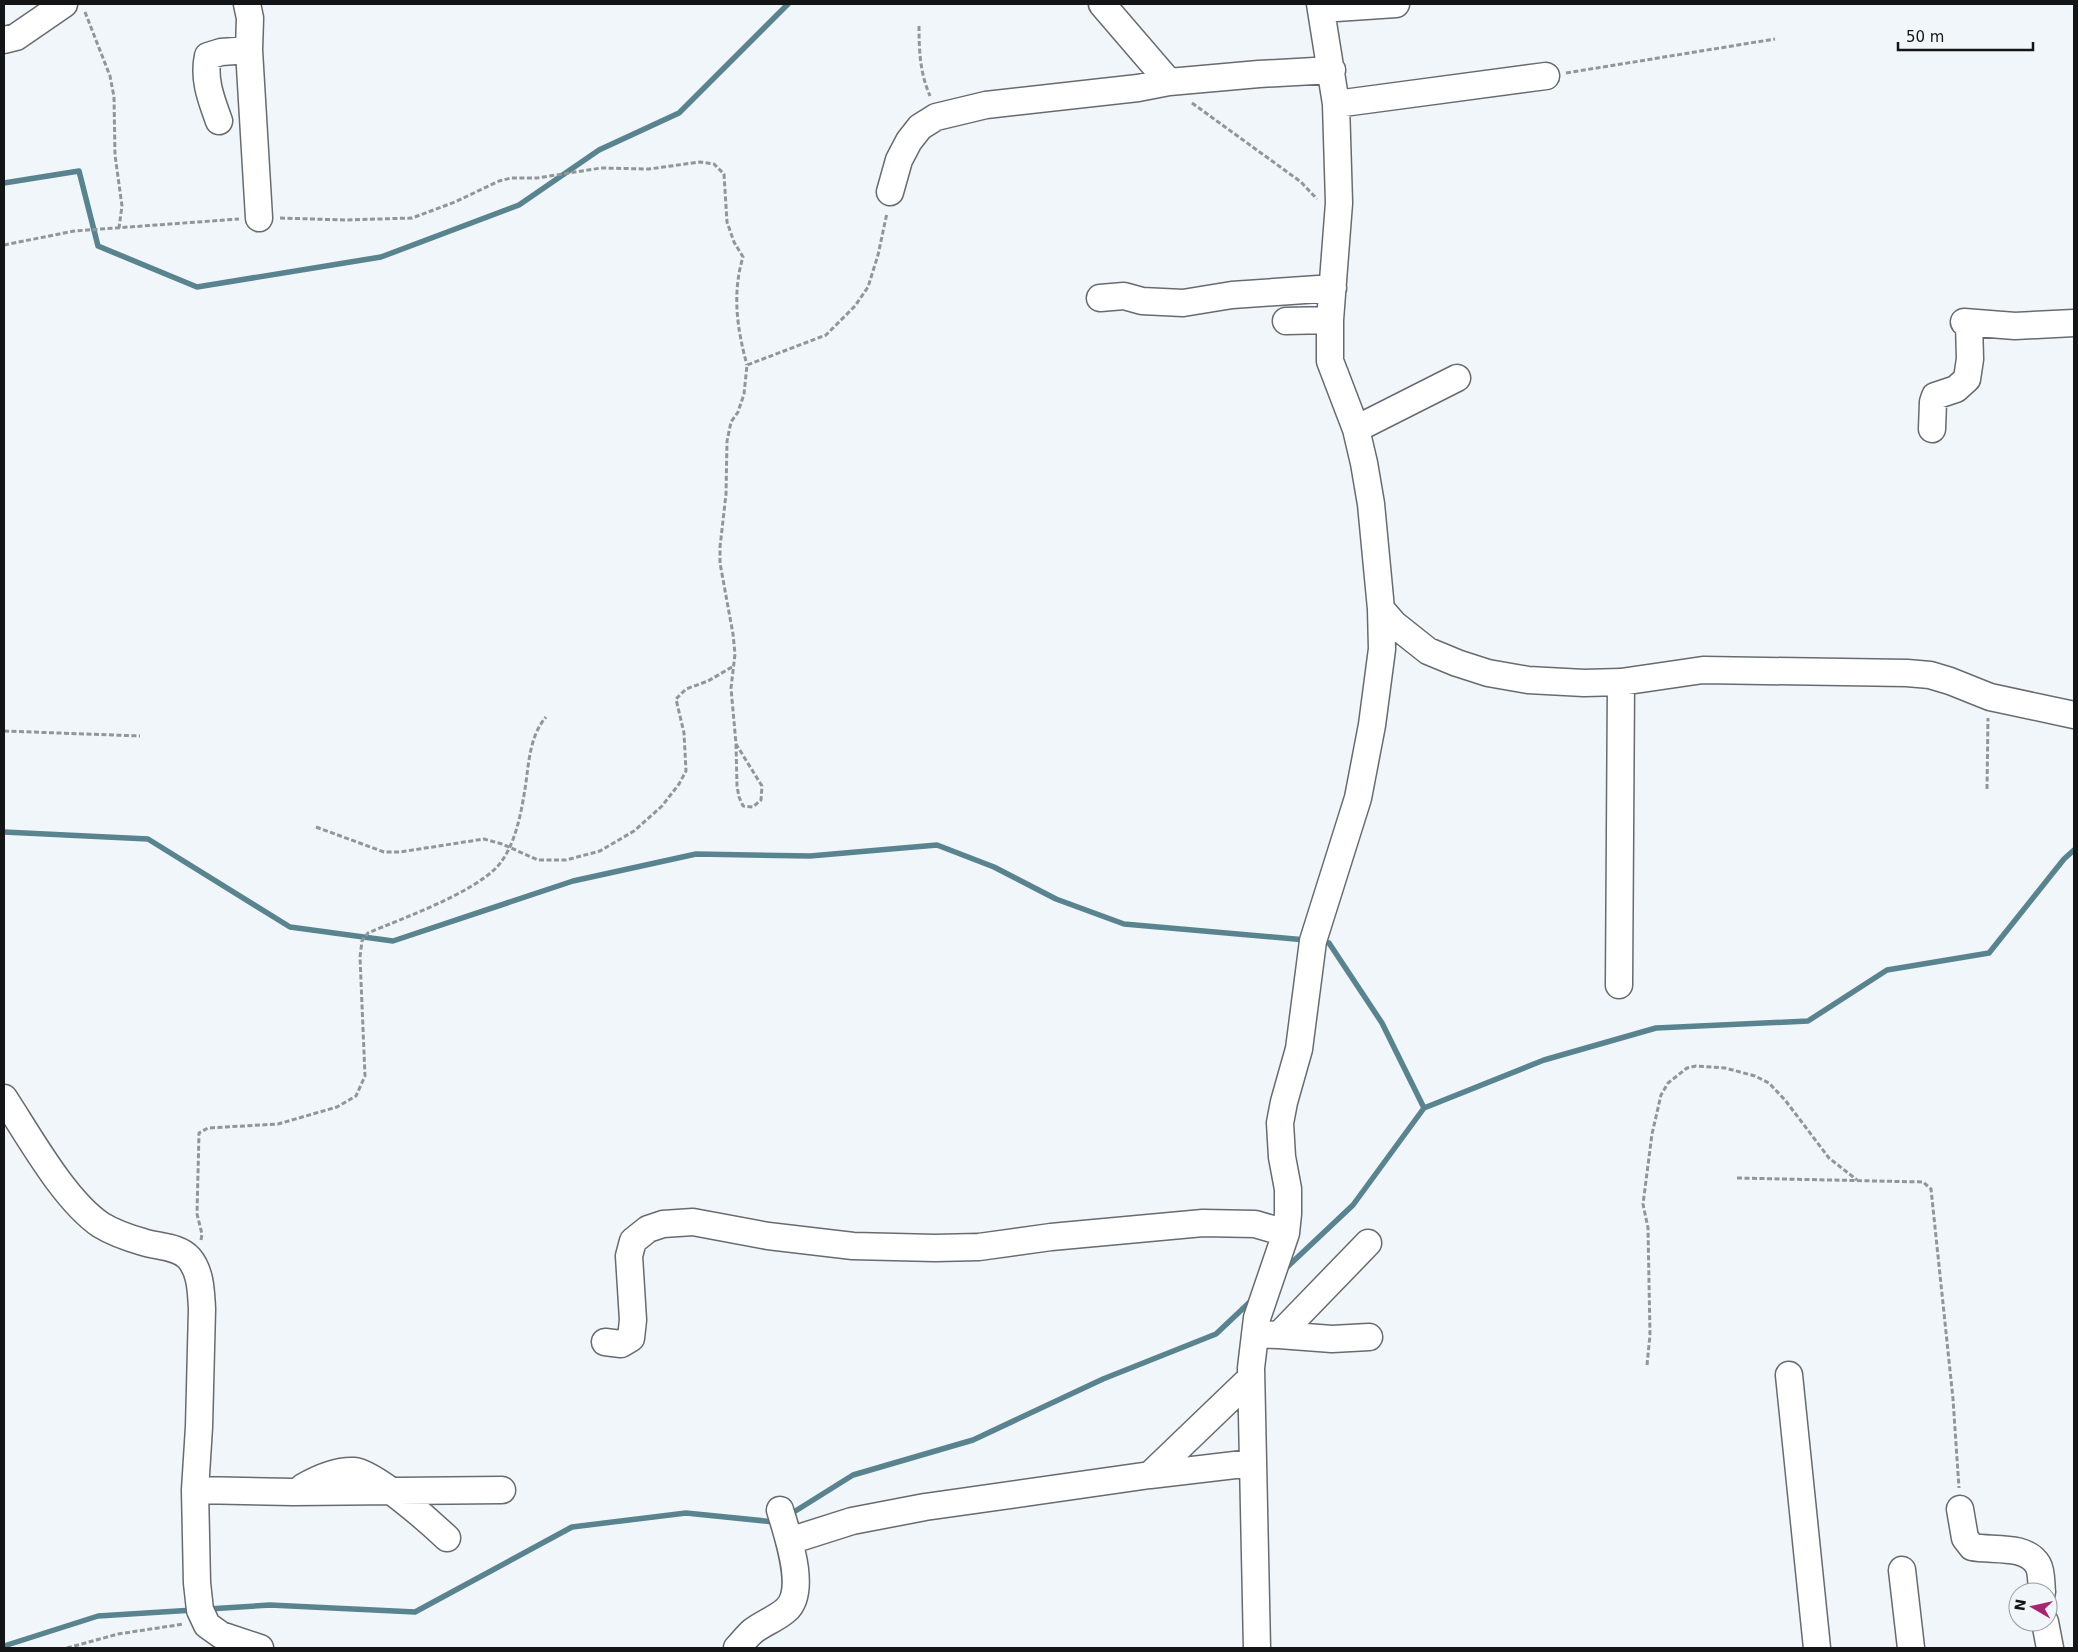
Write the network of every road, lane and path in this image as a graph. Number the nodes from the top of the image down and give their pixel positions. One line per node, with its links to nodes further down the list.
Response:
1 (64, 4): 9 (street)
2 (81, 4): 20 (path)
3 (247, 4): 10 (street)
4 (1102, 4): 13 (street)
5 (1396, 4): 6 (street)
6 (1321, 6): 11 (street)
7 (919, 26): 15 (path)
8 (1775, 39): 12 (path)
9 (4, 40)
10 (249, 50): 16 (street); 18 (street)
11 (1332, 70): 13 (street); 14 (street)
12 (1546, 76): 14 (street)
13 (1169, 82): 15 (street); 19 (path)
14 (1336, 104): 19 (street)
15 (941, 116): 17 (street)
16 (219, 120)
17 (890, 192): 27 (path)
18 (259, 218): 20 (path); 27 (path)
19 (1338, 224): 22 (street)
20 (119, 228): 21 (path)
21 (4, 245)
22 (1333, 288): 23 (street); 24 (street)
23 (1100, 298)
24 (1330, 320): 25 (street); 29 (street)
25 (1286, 321)
26 (2074, 323): 30 (street)
27 (747, 365): 34 (path)
28 (1457, 378): 29 (street)
29 (1356, 429): 31 (street)
30 (1932, 429)
31 (1381, 609): 32 (street); 33 (street)
32 (1382, 649): 33 (street); 49 (street)
33 (1428, 651): 35 (street)
34 (732, 667): 41 (path); 44 (path)
35 (1621, 682): 36 (street); 45 (street)
36 (1990, 697): 37 (street); 42 (path)
37 (2074, 715)
38 (546, 717): 44 (path)
39 (4, 731): 40 (path)
40 (140, 736)
41 (736, 744): 41 (path)
42 (1986, 789)
43 (316, 827): 44 (path)
44 (509, 848): 51 (path)
45 (1618, 985)
46 (4, 1098): 51 (street)
47 (1736, 1178): 48 (path)
48 (1857, 1180): 55 (path); 63 (path)
49 (1286, 1233): 52 (street); 54 (street)
50 (1368, 1243): 52 (street)
51 (194, 1266): 60 (street)
52 (1267, 1334): 53 (street); 57 (street)
53 (1369, 1338)
54 (605, 1342)
55 (1647, 1365)
56 (1789, 1375): 75 (street)
57 (1251, 1378): 58 (street); 59 (street)
58 (1252, 1464): 59 (street); 74 (street)
59 (1150, 1476): 66 (street)
60 (195, 1490): 62 (street); 69 (street)
61 (502, 1490): 62 (street)
62 (390, 1491): 65 (street)
63 (1960, 1509): 68 (street)
64 (780, 1510): 66 (street)
65 (447, 1538)
66 (789, 1541): 73 (street)
67 (1902, 1570): 76 (street)
68 (2041, 1582)
69 (207, 1625): 71 (path); 72 (street)
70 (2047, 1632): 77 (street)
71 (67, 1648)
72 (260, 1648)
73 (737, 1648)
74 (1257, 1648)
75 (1817, 1648)
76 (1911, 1648)
77 (2050, 1648)

